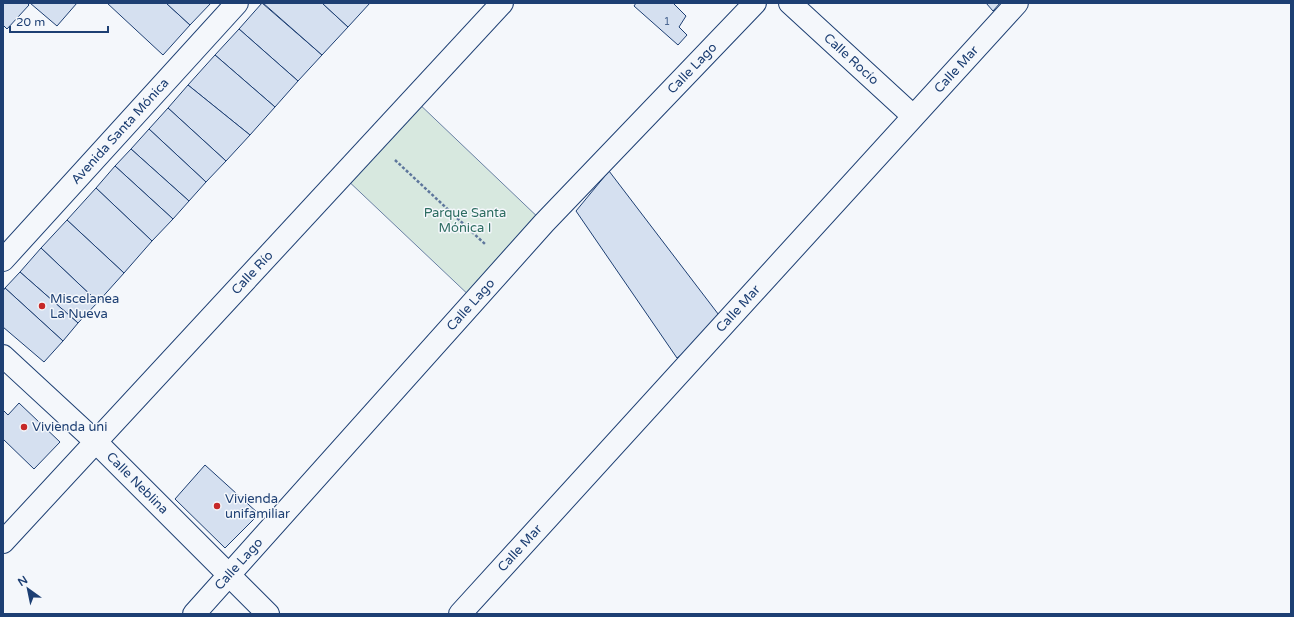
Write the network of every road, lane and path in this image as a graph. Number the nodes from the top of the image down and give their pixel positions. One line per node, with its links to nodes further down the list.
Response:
1 (238, 3): 8 (street, Avenida Santa Mónica)
2 (502, 3): 7 (street, Calle Río)
3 (755, 3): 9 (street, Calle Lago)
4 (790, 3): 6 (street, Calle Rocío)
5 (1017, 3): 6 (street, Calle Mar)
6 (913, 116): 16 (street, Calle Mar)
7 (375, 141): 9 (path); 11 (street, Calle Río)
8 (3, 260)
9 (507, 265): 13 (street, Calle Lago)
10 (3, 356): 11 (street, Calle Neblina)
11 (96, 442): 12 (street, Calle Río); 13 (street, Calle Neblina)
12 (3, 542)
13 (228, 576): 14 (street, Calle Lago); 15 (street, Calle Neblina)
14 (194, 614)
15 (268, 614)
16 (460, 614)

